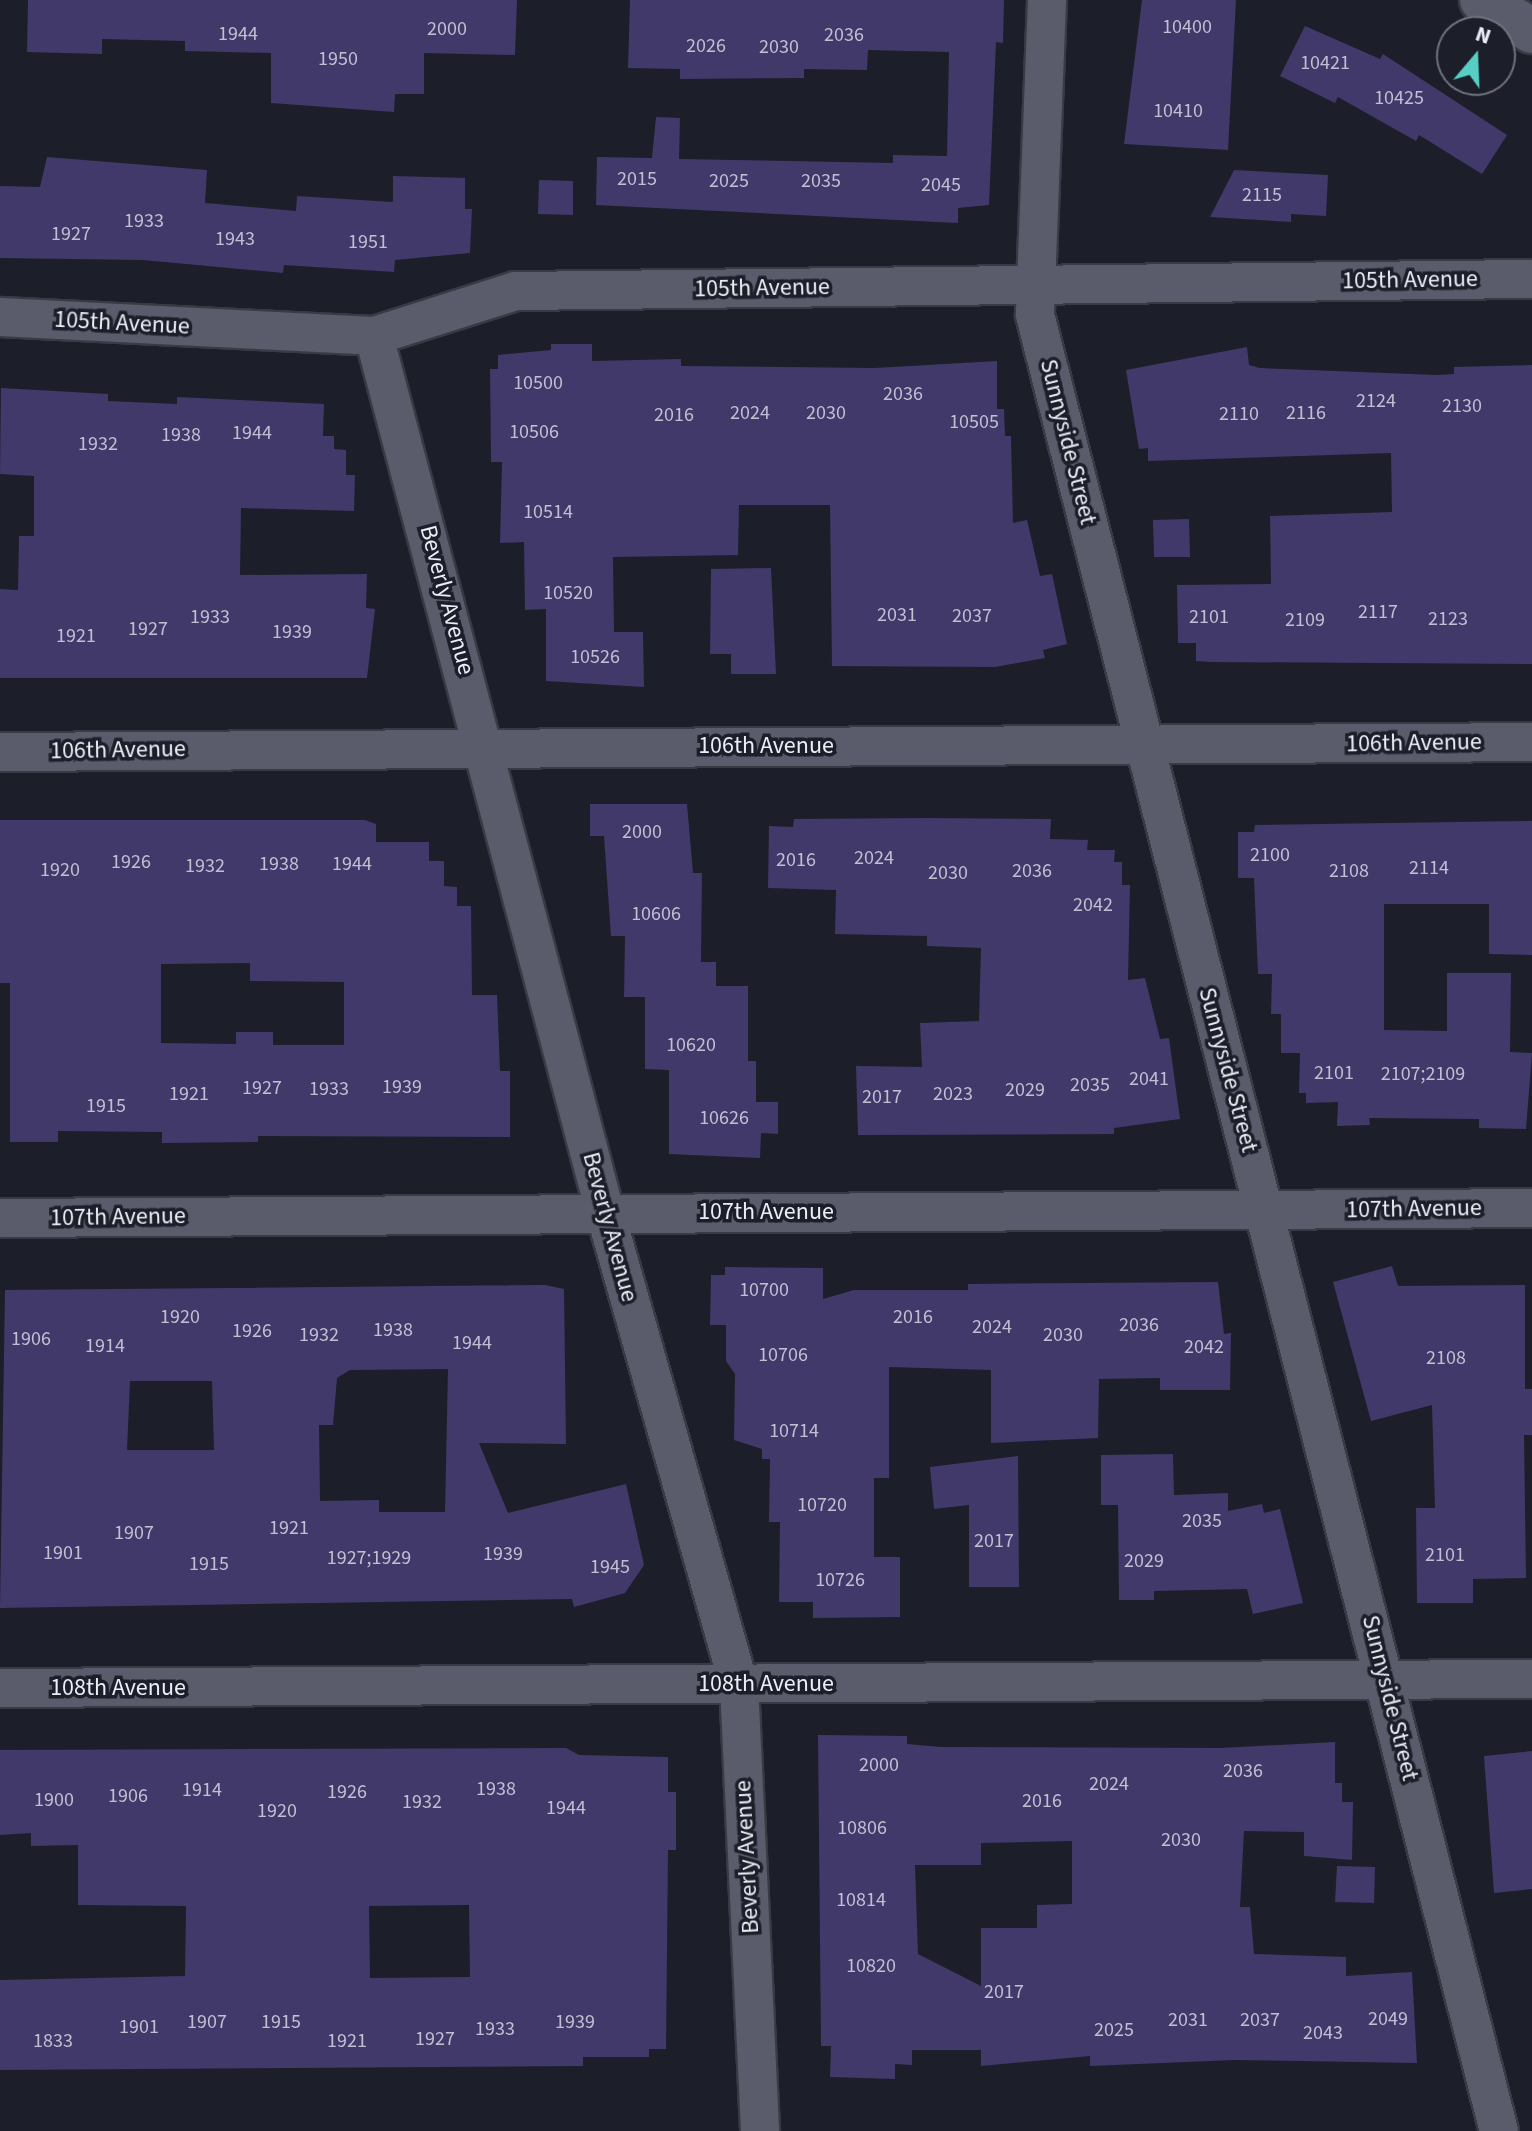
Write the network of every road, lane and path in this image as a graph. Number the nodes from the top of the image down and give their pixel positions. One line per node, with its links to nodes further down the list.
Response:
1 (1047, 0): 5 (street, Sunnyside Street)
2 (1482, 0): 3 (street)
3 (1532, 31)
4 (1532, 279): 5 (street, 105th Avenue)
5 (1037, 286): 7 (street, 105th Avenue); 9 (street, Sunnyside Street)
6 (0, 317): 7 (street, 105th Avenue)
7 (374, 336): 10 (street, Beverly Avenue)
8 (1532, 742): 9 (street, 106th Avenue)
9 (1143, 746): 10 (street, 106th Avenue); 13 (street, Sunnyside Street)
10 (487, 747): 11 (street, 106th Avenue); 14 (street, Beverly Avenue)
11 (0, 752)
12 (1532, 1208): 13 (street, 107th Avenue)
13 (1265, 1211): 14 (street, 107th Avenue); 17 (street, Sunnyside Street)
14 (605, 1212): 15 (street, 107th Avenue); 18 (street, Beverly Avenue)
15 (0, 1218)
16 (1532, 1679): 17 (street, 108th Avenue)
17 (1386, 1681): 18 (street, 108th Avenue); 21 (street, Sunnyside Street)
18 (739, 1684): 19 (street, 108th Avenue); 20 (street, Beverly Avenue)
19 (0, 1688)
20 (760, 2131)
21 (1499, 2131)

